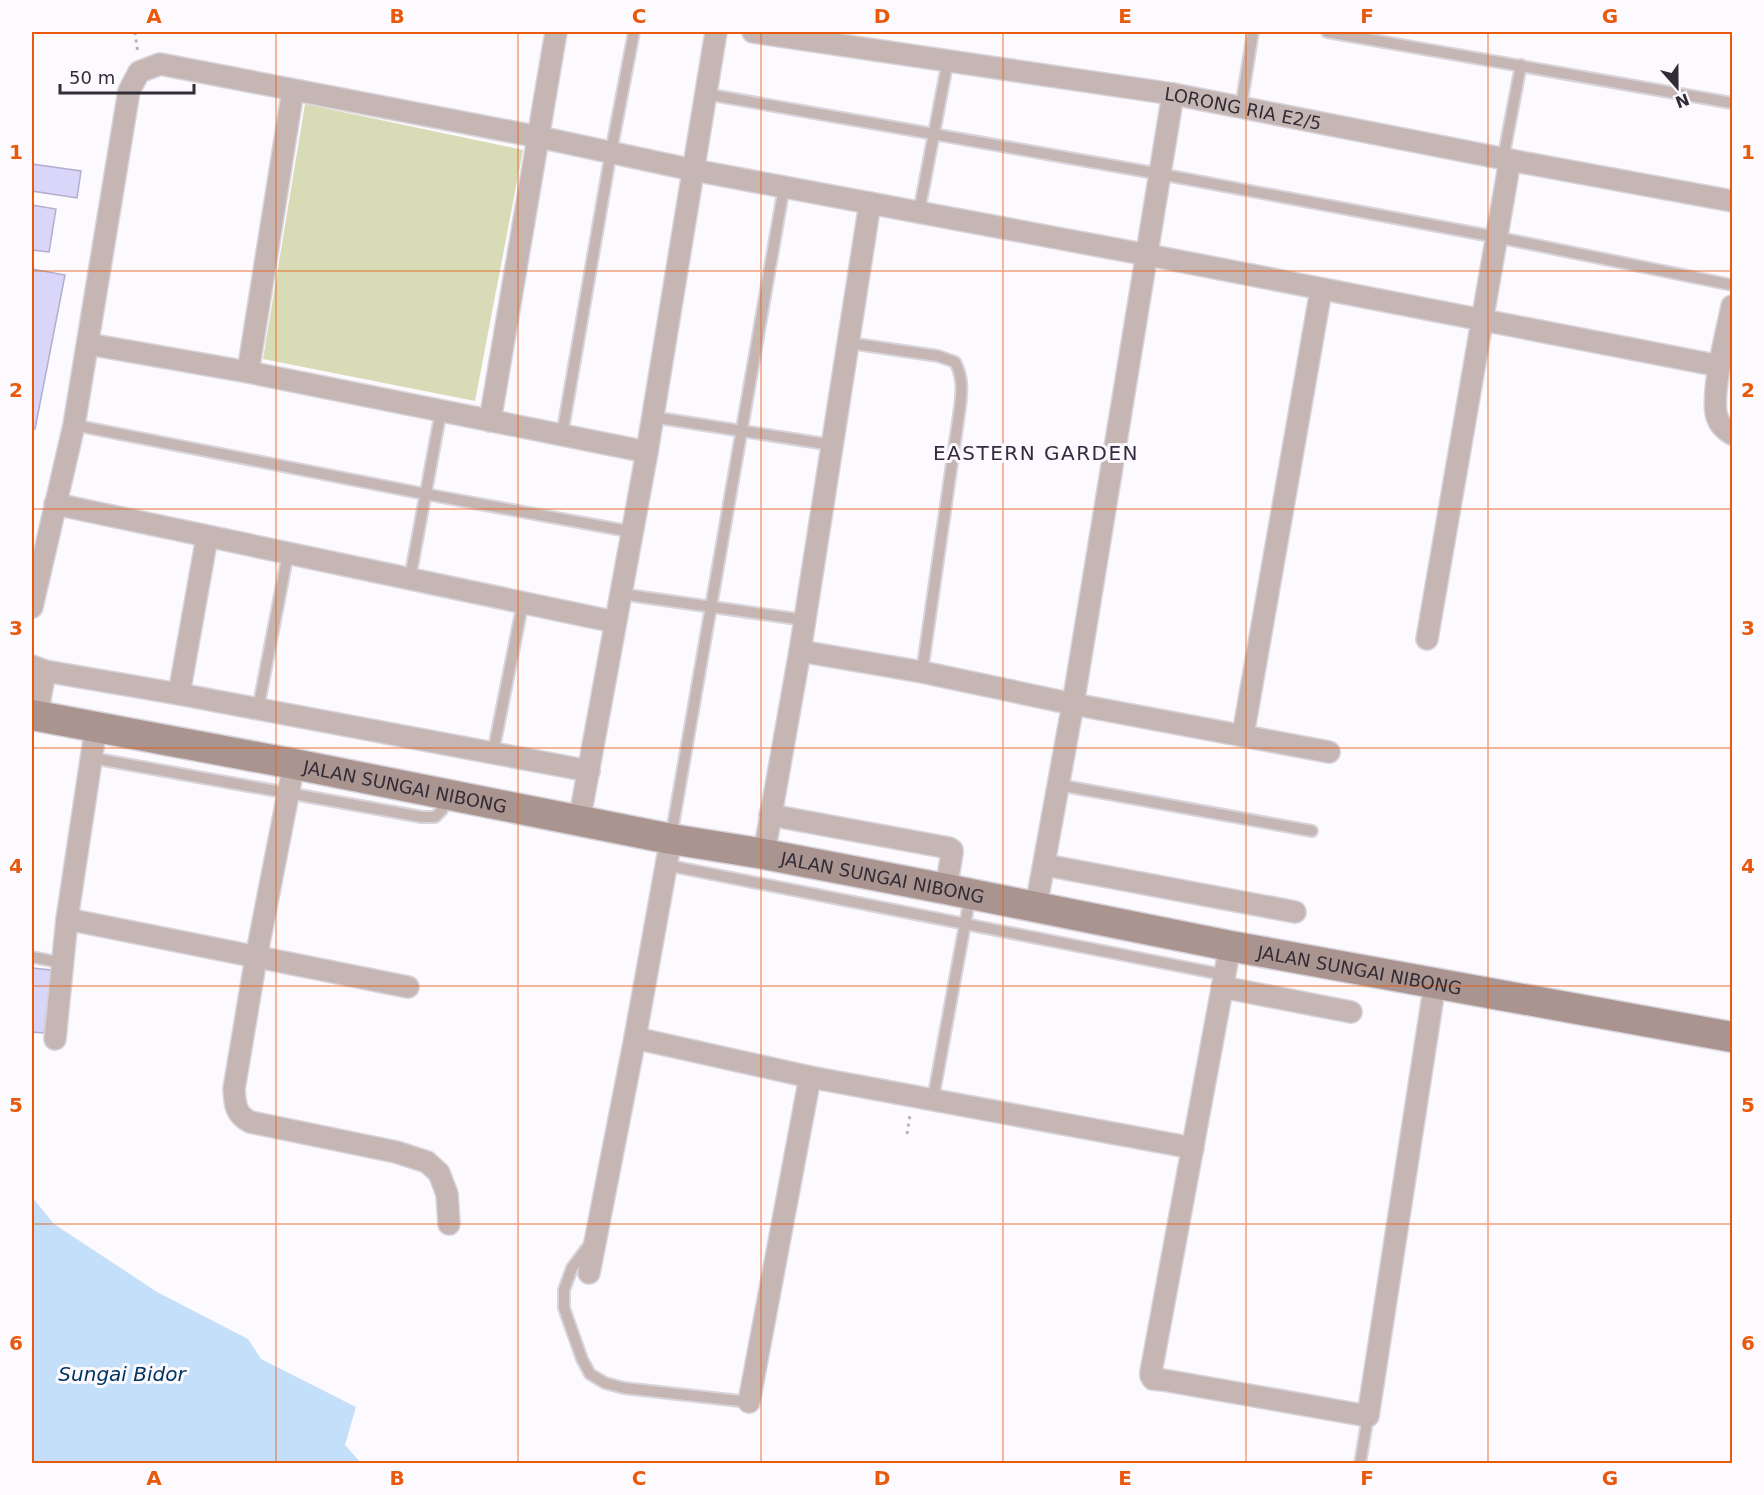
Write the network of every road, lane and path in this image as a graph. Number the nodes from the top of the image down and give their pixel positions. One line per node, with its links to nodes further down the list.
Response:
1 (556, 32): 15 (street)
2 (634, 32): 16 (lane)
3 (716, 32): 10 (street)
4 (753, 32): 7 (street, LORONG RIA E2/5)
5 (1253, 32): 13 (lane)
6 (1328, 32): 8 (lane)
7 (948, 60): 11 (street, LORONG RIA E2/5); 14 (lane)
8 (1521, 65): 12 (lane); 17 (lane)
9 (293, 90): 15 (street); 30 (street); 33 (street)
10 (706, 94): 14 (lane); 18 (street)
11 (1173, 94): 13 (street, LORONG RIA E2/5); 19 (street)
12 (1732, 103)
13 (1241, 107): 17 (street, LORONG RIA E2/5)
14 (934, 134): 19 (lane); 23 (lane)
15 (539, 137): 16 (street); 36 (street)
16 (611, 152): 18 (street); 40 (lane)
17 (1506, 160): 21 (street, LORONG RIA E2/5); 24 (street)
18 (693, 170): 20 (street); 35 (street)
19 (1160, 174): 24 (lane); 25 (street)
20 (784, 187): 22 (street); 38 (lane)
21 (1732, 201)
22 (870, 203): 23 (street); 31 (street)
23 (919, 212): 25 (street)
24 (1496, 237): 26 (lane); 29 (street)
25 (1148, 255): 27 (street); 60 (street)
26 (1732, 285)
27 (1321, 290): 29 (street); 64 (street)
28 (1732, 306): 32 (street)
29 (1482, 320): 32 (street); 55 (street)
30 (88, 344): 33 (street); 37 (street)
31 (849, 344): 41 (street); 58 (lane)
32 (1720, 366): 39 (street)
33 (248, 372): 34 (street)
34 (441, 411): 36 (street); 43 (lane)
35 (653, 417): 38 (lane); 42 (street)
36 (490, 421): 40 (street)
37 (74, 425): 43 (lane); 44 (street)
38 (742, 431): 41 (lane); 52 (lane)
39 (1732, 434)
40 (562, 435): 42 (street)
41 (832, 445): 53 (street)
42 (647, 452): 45 (street)
43 (425, 494): 45 (lane); 48 (lane)
44 (56, 504): 46 (street); 51 (street)
45 (633, 532): 49 (street)
46 (207, 537): 47 (street); 59 (street)
47 (288, 554): 48 (street); 61 (lane)
48 (410, 578): 50 (street)
49 (621, 594): 52 (lane); 54 (street)
50 (523, 602): 54 (street); 66 (lane)
51 (32, 607)
52 (711, 607): 53 (lane); 76 (lane)
53 (804, 620): 56 (street)
54 (615, 622): 69 (street)
55 (1428, 639)
56 (800, 651): 58 (street); 73 (street)
57 (38, 669): 59 (street); 62 (street)
58 (922, 672): 60 (street)
59 (179, 694): 61 (street)
60 (1073, 704): 64 (street); 70 (street)
61 (258, 709): 66 (street)
62 (34, 716): 63 (street, JALAN SUNGAI NIBONG)
63 (96, 727): 67 (street); 68 (street, JALAN SUNGAI NIBONG)
64 (1243, 735): 65 (street)
65 (1329, 752)
66 (493, 753): 69 (street)
67 (92, 758): 71 (lane); 82 (street)
68 (294, 764): 71 (street); 72 (street, JALAN SUNGAI NIBONG)
69 (590, 771): 74 (street)
70 (1059, 785): 75 (lane); 78 (street)
71 (290, 793): 72 (lane); 85 (street)
72 (446, 795): 74 (street, JALAN SUNGAI NIBONG)
73 (770, 815): 77 (street); 79 (street)
74 (579, 822): 76 (street, JALAN SUNGAI NIBONG)
75 (1312, 831)
76 (669, 852): 77 (street, JALAN SUNGAI NIBONG); 83 (lane); 92 (street)
77 (764, 854): 79 (street, JALAN SUNGAI NIBONG)
78 (1045, 865): 80 (street); 81 (street)
79 (958, 891): 80 (street, JALAN SUNGAI NIBONG); 83 (lane)
80 (1036, 907): 87 (street, JALAN SUNGAI NIBONG)
81 (1295, 912)
82 (67, 919): 85 (street); 86 (street)
83 (965, 923): 87 (lane); 95 (lane)
84 (32, 957): 86 (lane)
85 (256, 958): 89 (street); 97 (street)
86 (63, 963): 93 (street)
87 (1226, 969): 88 (street, JALAN SUNGAI NIBONG); 90 (street); 96 (street)
88 (1435, 983): 91 (street, JALAN SUNGAI NIBONG); 101 (street)
89 (408, 987)
90 (1351, 1012)
91 (1732, 1037)
92 (635, 1038): 94 (street); 98 (street)
93 (55, 1039)
94 (810, 1077): 95 (street); 100 (street)
95 (933, 1100): 96 (street)
96 (1193, 1148): 101 (street)
97 (449, 1224)
98 (596, 1237): 99 (street); 100 (lane)
99 (589, 1273)
100 (749, 1402)
101 (1368, 1416): 102 (lane)
102 (1360, 1464)

